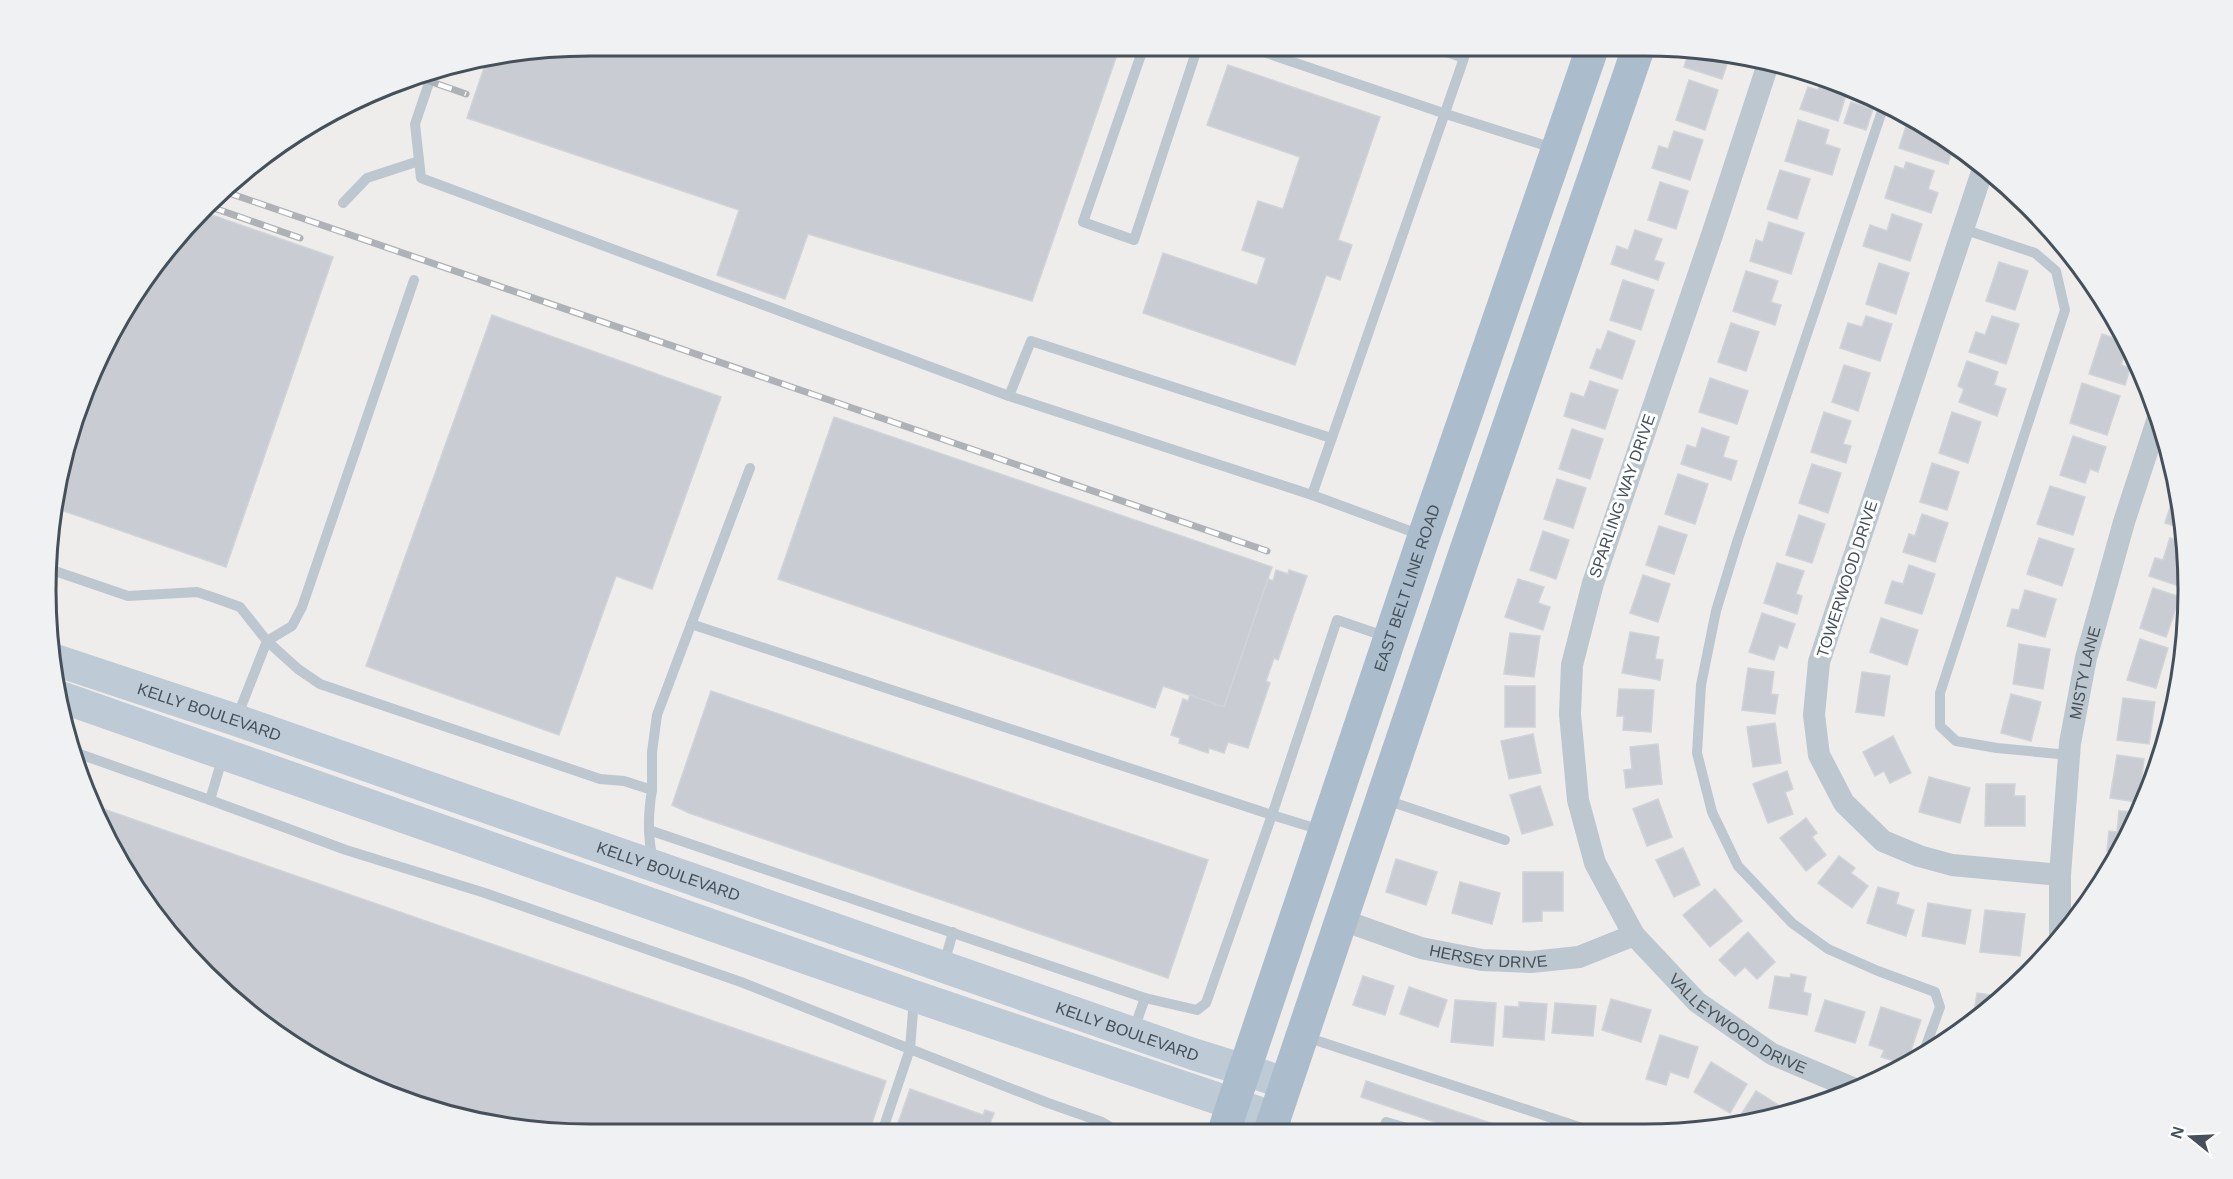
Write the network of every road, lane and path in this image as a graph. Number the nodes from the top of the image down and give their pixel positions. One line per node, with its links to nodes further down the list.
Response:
1 (1141, 56): 2 (lane)
2 (1195, 56)
3 (1275, 56): 10 (lane)
4 (1458, 56): 10 (lane)
5 (1590, 56): 11 (main road, EAST BELT LINE ROAD)
6 (1637, 56): 23 (main road)
7 (1766, 70): 47 (street, SPARLING WAY DRIVE)
8 (430, 80): 12 (lane)
9 (1883, 112): 53 (lane)
10 (1446, 114): 11 (lane); 19 (lane)
11 (1557, 149): 22 (main road, EAST BELT LINE ROAD)
12 (419, 162): 14 (lane); 17 (lane)
13 (1981, 176): 15 (street, TOWERWOOD DRIVE)
14 (343, 203)
15 (1963, 229): 32 (lane); 42 (street, TOWERWOOD DRIVE)
16 (414, 280): 27 (lane)
17 (1009, 396): 19 (lane); 21 (lane)
18 (2153, 433): 32 (street, MISTY LANE)
19 (1331, 438): 21 (lane)
20 (750, 468): 25 (lane)
21 (1312, 495): 22 (lane)
22 (1424, 536): 23 (main road); 26 (main road, EAST BELT LINE ROAD)
23 (1466, 550): 35 (main road)
24 (57, 572): 27 (lane)
25 (691, 624): 34 (lane); 37 (lane)
26 (1390, 639): 37 (lane); 39 (main road, EAST BELT LINE ROAD)
27 (267, 641): 30 (lane); 34 (lane)
28 (60, 662): 30 (street, KELLY BOULEVARD)
29 (67, 699): 31 (street)
30 (236, 720): 31 (street); 41 (street, KELLY BOULEVARD)
31 (224, 753): 36 (lane); 43 (street)
32 (2069, 755): 42 (street, MISTY LANE)
33 (82, 756): 36 (lane)
34 (652, 790): 38 (lane)
35 (1383, 799): 40 (lane); 44 (main road)
36 (210, 800): 54 (lane)
37 (1272, 814): 39 (lane); 50 (lane)
38 (649, 830): 41 (lane); 46 (lane)
39 (1326, 832): 55 (main road, EAST BELT LINE ROAD)
40 (1505, 840)
41 (655, 866): 43 (street); 48 (street, KELLY BOULEVARD)
42 (2060, 875): 45 (street, MISTY LANE)
43 (643, 901): 49 (street)
44 (1342, 920): 47 (street, HERSEY DRIVE); 52 (main road)
45 (2060, 924)
46 (953, 932): 48 (lane); 50 (lane)
47 (1634, 935): 57 (street, VALLEYWOOD DRIVE)
48 (934, 964): 49 (street); 51 (street, KELLY BOULEVARD)
49 (914, 996): 54 (lane); 58 (street)
50 (1145, 998): 51 (lane)
51 (1133, 1032): 55 (street, KELLY BOULEVARD)
52 (1302, 1035): 56 (main road); 62 (lane)
53 (1928, 1041)
54 (910, 1049): 59 (lane); 60 (lane)
55 (1243, 1069): 56 (street, KELLY BOULEVARD); 58 (main road, EAST BELT LINE ROAD)
56 (1286, 1083): 61 (main road)
57 (1844, 1084)
58 (1228, 1118): 61 (street)
59 (885, 1124)
60 (1105, 1124)
61 (1272, 1124)
62 (1559, 1124)

